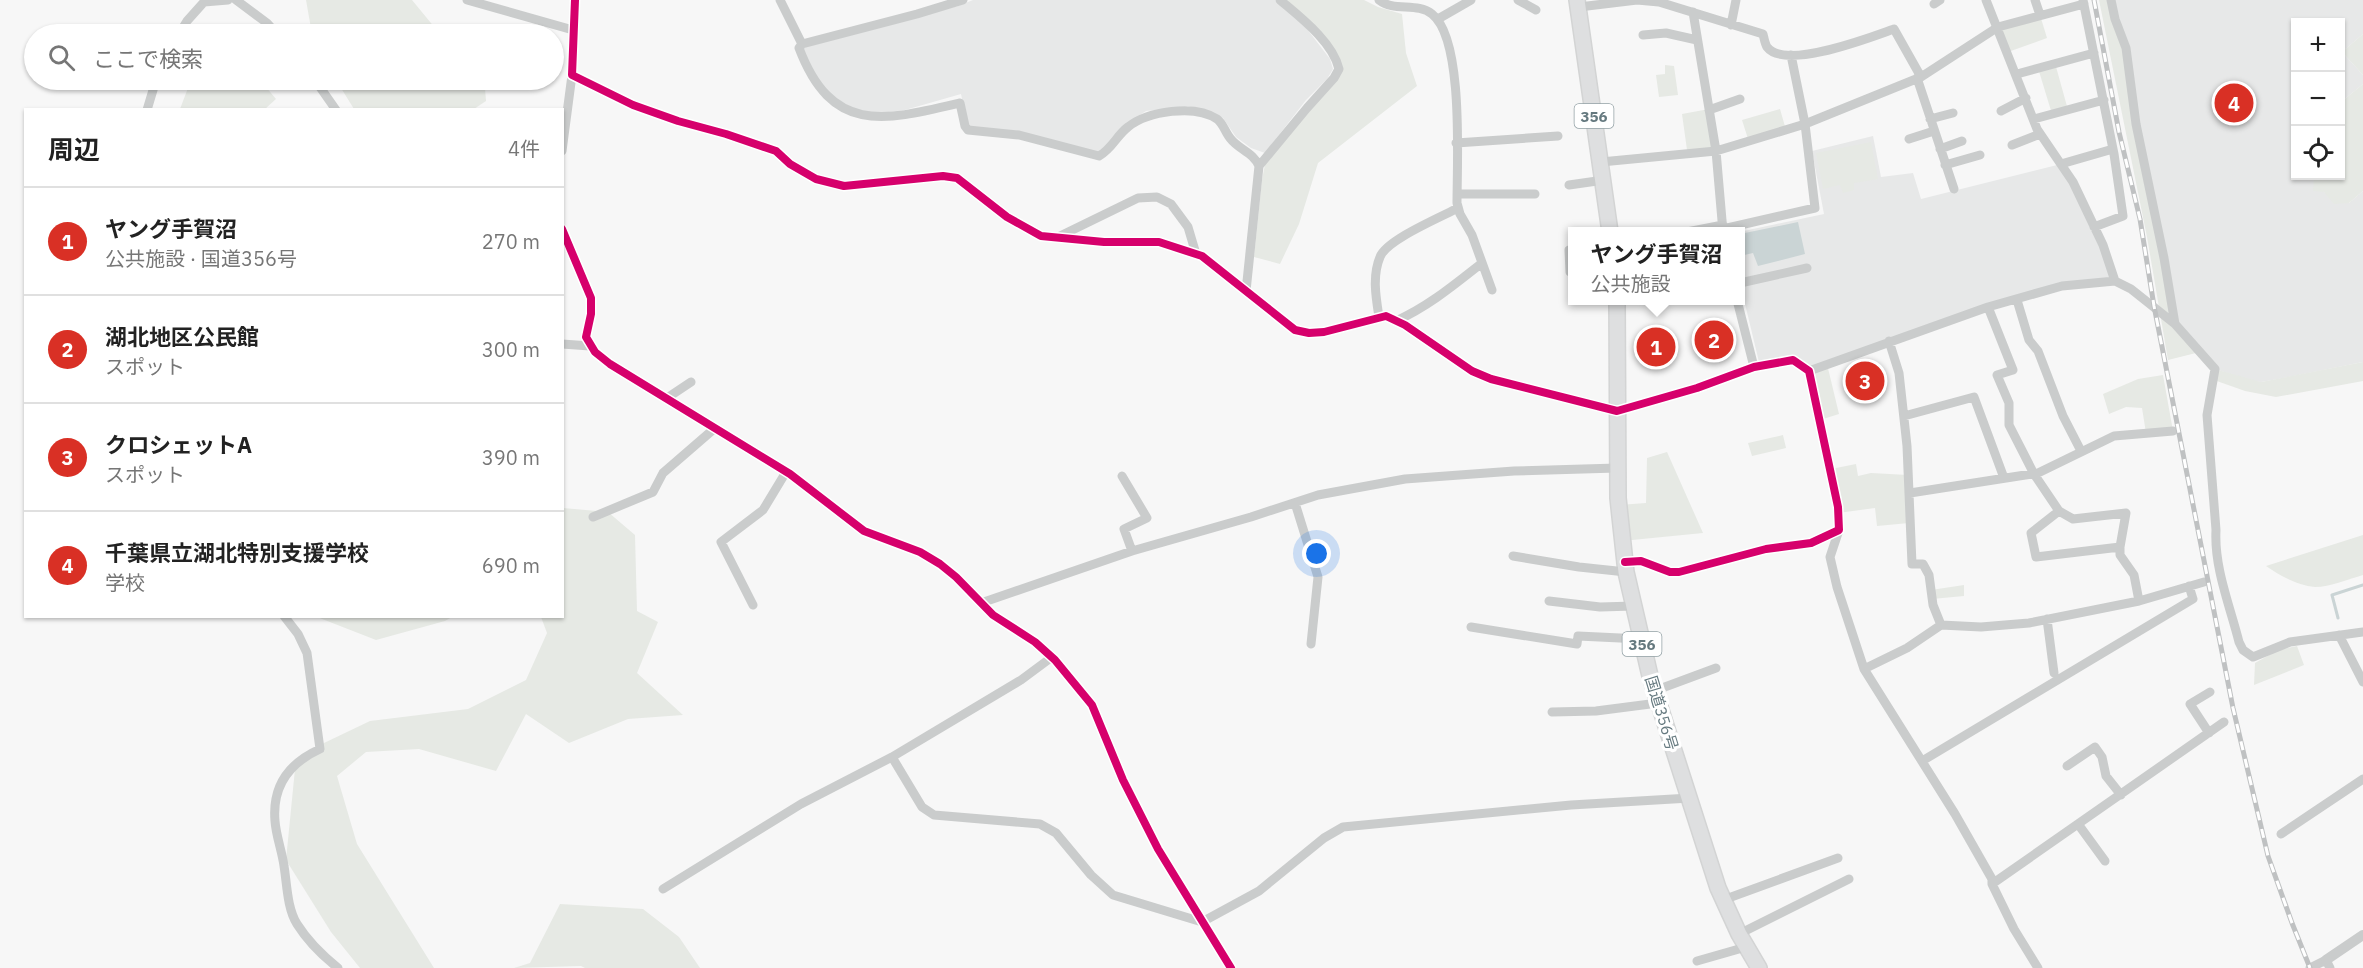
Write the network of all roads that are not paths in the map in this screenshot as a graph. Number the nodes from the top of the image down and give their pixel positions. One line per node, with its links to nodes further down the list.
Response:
1 (228, 0): 22 (street)
2 (236, 0): 23 (street)
3 (467, 0): 24 (street)
4 (575, 0): 28 (street)
5 (780, 0): 31 (street)
6 (1280, 0): 65 (street)
7 (1379, 0): 21 (street)
8 (1427, 0): 21 (street)
9 (1471, 0): 21 (street)
10 (1518, 0): 18 (street)
11 (1736, 0): 25 (street)
12 (1986, 0): 27 (street)
13 (2036, 0): 20 (street)
14 (2111, 0): 91 (street)
15 (955, 1): 31 (street)
16 (2084, 2): 20 (street); 32 (street)
17 (1578, 4): 19 (street); 62 (highway, 356)
18 (1536, 10)
19 (1693, 12): 25 (street); 30 (street)
20 (2040, 15): 27 (street)
21 (1434, 16): 56 (street)
22 (185, 24)
23 (268, 24)
24 (552, 24)
25 (1731, 25): 33 (street)
26 (564, 27): 28 (street)
27 (1998, 27): 34 (street); 36 (street)
28 (573, 30): 35 (street)
29 (1643, 35): 30 (street)
30 (1697, 39): 44 (street)
31 (802, 44): 65 (street)
32 (2094, 52): 34 (street); 41 (street)
33 (1791, 55): 36 (street); 49 (street)
34 (2017, 74): 39 (street)
35 (572, 75): 53 (street); 77 (street)
36 (1919, 77): 47 (street); 49 (street)
37 (153, 90): 42 (street)
38 (322, 90): 43 (street)
39 (2026, 98): 45 (street); 48 (street)
40 (1740, 99): 44 (street)
41 (2104, 100): 48 (street); 59 (street)
42 (148, 108)
43 (335, 108)
44 (1709, 110): 60 (street)
45 (2001, 111)
46 (1953, 113): 47 (street)
47 (1930, 119): 50 (street)
48 (2034, 119): 51 (street)
49 (1805, 124): 60 (street); 74 (street)
50 (1934, 130): 54 (street); 58 (street)
51 (2040, 134): 57 (street); 63 (street)
52 (1558, 136): 56 (street)
53 (564, 137)
54 (1909, 139)
55 (1962, 141): 58 (street)
56 (1456, 142): 69 (street)
57 (2012, 145)
58 (1940, 149): 64 (street)
59 (2113, 149): 63 (street); 75 (street)
60 (1716, 151): 62 (street); 73 (street)
61 (1980, 155): 64 (street)
62 (1601, 162): 66 (highway, 356)
63 (2061, 164): 75 (street)
64 (1945, 165): 68 (street)
65 (1259, 166): 84 (street)
66 (1604, 180): 67 (street); 72 (highway, 356)
67 (1569, 185)
68 (1954, 189)
69 (1457, 194): 70 (street); 71 (street)
70 (1535, 194)
71 (1458, 208): 79 (street); 89 (street)
72 (1610, 227)
73 (1723, 227)
74 (1728, 227)
75 (2094, 227): 81 (street)
76 (564, 234): 94 (street)
77 (1057, 238): 78 (street); 78 (street)
78 (1196, 254): 84 (street)
79 (1482, 263): 83 (street); 90 (street)
80 (1807, 268): 82 (street)
81 (2115, 281): 85 (street); 91 (street)
82 (1745, 282)
83 (1492, 290)
84 (1246, 291): 89 (street)
85 (2016, 300): 88 (street); 103 (street)
86 (1617, 305): 99 (highway, 国道356号 / 356)
87 (1738, 305): 95 (street)
88 (1988, 307): 92 (street); 106 (street)
89 (1379, 317): 90 (street)
90 (1396, 321): 99 (street)
91 (2175, 324): 130 (street)
92 (1889, 341): 96 (street); 100 (street)
93 (564, 344): 94 (street)
94 (590, 346): 98 (street)
95 (1754, 367): 96 (street); 99 (street)
96 (1809, 371): 113 (street)
97 (691, 381): 98 (street)
98 (667, 398): 101 (street)
99 (1617, 411): 104 (highway, 国道356号 / 356)
100 (1904, 416): 108 (street); 109 (street)
101 (715, 428): 105 (street); 112 (street)
102 (2173, 431): 103 (street)
103 (2081, 451): 106 (street)
104 (1617, 468): 110 (street); 117 (highway, 国道356号 / 356)
105 (786, 472): 122 (street); 123 (street)
106 (2034, 474): 108 (street); 111 (street)
107 (1122, 476): 115 (street)
108 (2004, 478): 109 (street)
109 (1910, 493): 127 (street)
110 (1295, 503): 115 (street); 132 (street)
111 (2059, 511): 114 (street); 114 (street)
112 (593, 517)
113 (1839, 530): 117 (street); 135 (street)
114 (2120, 547): 121 (street)
115 (1132, 551): 122 (street)
116 (1512, 556): 117 (street)
117 (1626, 567): 124 (highway, 国道356号 / 356)
118 (2204, 582): 119 (street)
119 (2189, 586): 121 (street); 144 (street)
120 (1549, 601): 124 (street)
121 (2139, 601): 126 (street)
122 (981, 603): 133 (street)
123 (753, 605)
124 (1634, 606): 131 (highway, 国道356号 / 356)
125 (286, 618): 162 (street)
126 (2047, 620): 127 (street); 136 (street)
127 (1941, 625): 135 (street)
128 (1471, 627): 131 (street)
129 (2363, 632): 130 (street)
130 (2338, 635): 137 (street)
131 (1641, 639): 139 (highway, 国道356号 / 356)
132 (1311, 644)
133 (1052, 657): 143 (street); 157 (street)
134 (1716, 668): 139 (street)
135 (1864, 669): 144 (street)
136 (2054, 673)
137 (2363, 682)
138 (2210, 692): 142 (street)
139 (1656, 697): 140 (street); 148 (highway, 国道356号 / 356)
140 (1552, 712)
141 (2224, 722): 142 (street)
142 (2209, 733): 147 (street)
143 (892, 757): 155 (street); 157 (street)
144 (1922, 761): 154 (street)
145 (2067, 766): 147 (street)
146 (2363, 779): 150 (street)
147 (2121, 795): 149 (street)
148 (1690, 798): 156 (highway, 国道356号 / 356); 157 (street)
149 (2078, 824): 152 (street); 154 (street)
150 (2281, 834)
151 (1838, 858): 156 (street)
152 (2105, 861)
153 (1849, 879): 159 (street)
154 (1992, 884): 165 (street)
155 (663, 889)
156 (1723, 900): 159 (highway, 国道356号 / 356)
157 (1202, 922): 163 (street)
158 (2363, 935): 161 (street)
159 (1743, 941): 160 (street); 164 (highway, 国道356号 / 356)
160 (1697, 961)
161 (2328, 964): 166 (street)
162 (338, 968)
163 (1231, 968)
164 (1759, 968)
165 (2038, 968)
166 (2310, 968)

